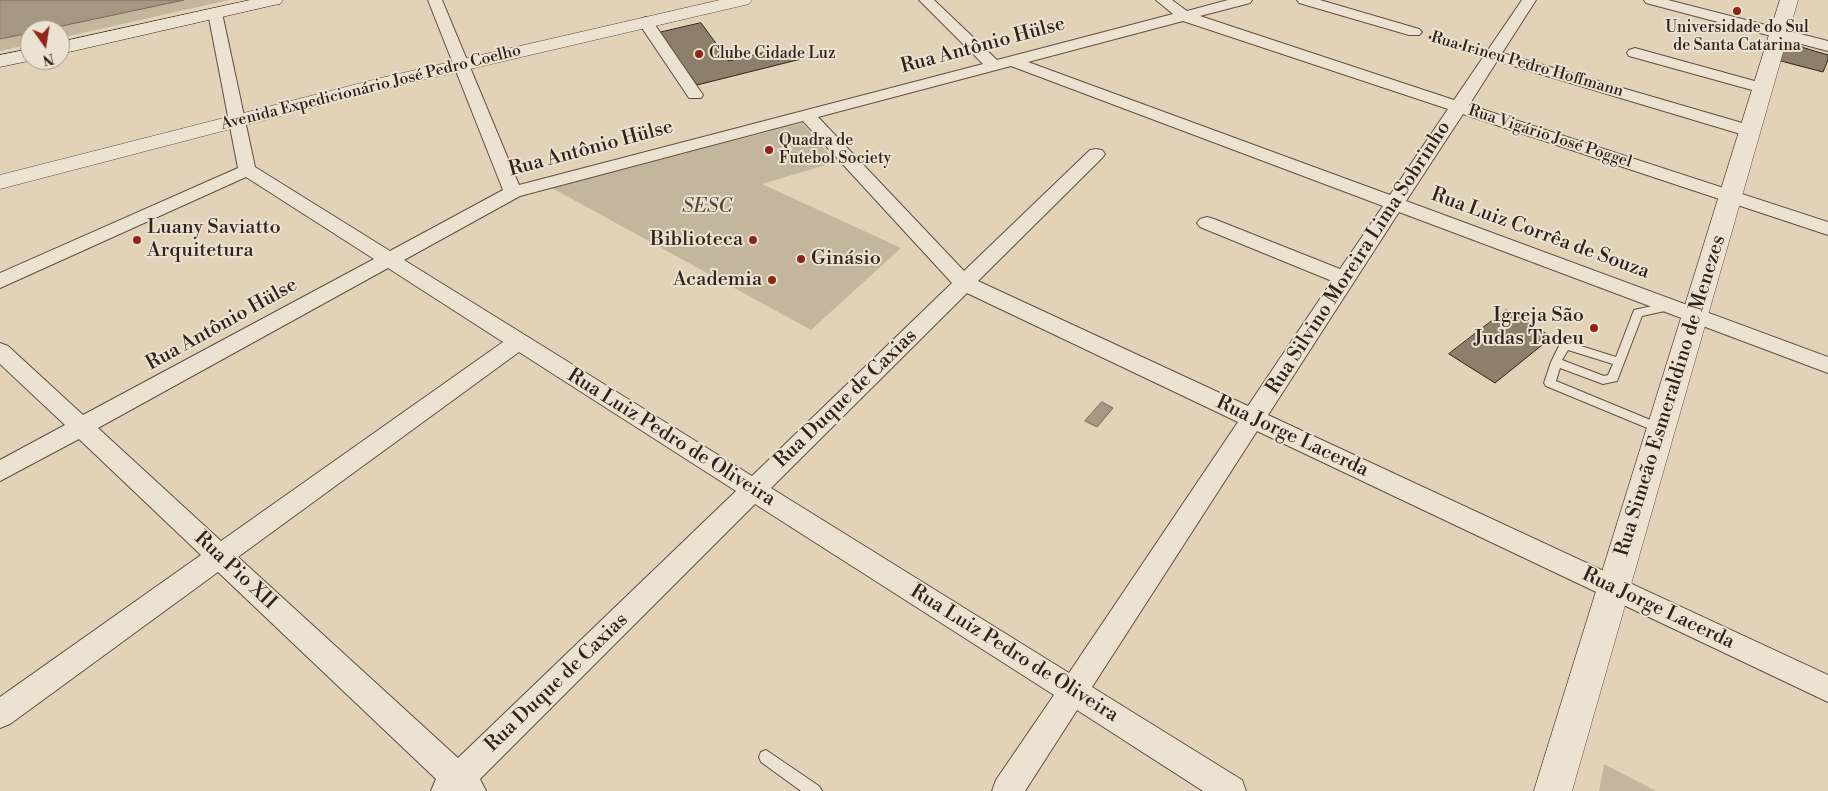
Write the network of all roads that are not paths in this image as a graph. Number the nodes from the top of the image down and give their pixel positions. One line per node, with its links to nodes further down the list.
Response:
1 (274, 0): 11 (street)
2 (435, 0): 23 (street)
3 (743, 0): 13 (street, Avenida Expedicionário José Pedro Coelho)
4 (926, 0): 22 (street, Rua Luiz Corrêa de Souza)
5 (1163, 0): 12 (street, Rua Vigário José Poggel)
6 (1245, 0): 12 (street, Rua Antônio Hülse)
7 (1304, 0): 14 (street, Rua Irineu Pedro Hoffmann)
8 (1529, 0): 19 (street, Rua Silvino Moreira Lima Sobrinho)
9 (1651, 0): 15 (street)
10 (1789, 0): 15 (street, Rua Simeão Esmeraldino de Menezes)
11 (215, 13): 16 (street); 28 (street)
12 (1184, 16): 22 (street, Rua Antônio Hülse); 26 (street, Rua Vigário José Poggel)
13 (646, 22): 23 (street, Avenida Expedicionário José Pedro Coelho); 25 (street)
14 (1414, 32)
15 (1779, 33): 17 (street); 24 (street, Rua Simeão Esmeraldino de Menezes)
16 (70, 46)
17 (1828, 46)
18 (1635, 53): 24 (street)
19 (1493, 55): 26 (street, Rua Silvino Moreira Lima Sobrinho); 29 (street, Rua Irineu Pedro Hoffmann)
20 (20, 56): 21 (street)
21 (0, 61)
22 (1002, 64): 27 (street, Rua Antônio Hülse); 35 (street, Rua Luiz Corrêa de Souza)
23 (462, 65): 28 (street, Avenida Expedicionário José Pedro Coelho); 33 (street)
24 (1763, 88): 29 (street, Rua Simeão Esmeraldino de Menezes)
25 (695, 95)
26 (1459, 106): 34 (street, Rua Vigário José Poggel); 35 (street, Rua Silvino Moreira Lima Sobrinho)
27 (806, 115): 33 (street, Rua Antônio Hülse); 41 (street, Rua Jorge Lacerda)
28 (237, 120): 31 (street); 32 (street, Avenida Expedicionário José Pedro Coelho)
29 (1750, 131): 34 (street, Rua Simeão Esmeraldino de Menezes)
30 (1096, 154): 41 (street, Rua Duque de Caxias)
31 (247, 170): 38 (street, Rua Luiz Pedro de Oliveira); 40 (street)
32 (0, 182)
33 (513, 192): 38 (street, Rua Antônio Hülse)
34 (1731, 196): 37 (street, Rua Vigário José Poggel); 42 (street, Rua Simeão Esmeraldino de Menezes)
35 (1395, 204): 39 (street, Rua Silvino Moreira Lima Sobrinho); 42 (street, Rua Luiz Corrêa de Souza)
36 (1207, 223): 39 (street)
37 (1828, 229)
38 (389, 260): 43 (street, Rua Luiz Pedro de Oliveira); 49 (street, Rua Antônio Hülse)
39 (1346, 279): 48 (street, Rua Silvino Moreira Lima Sobrinho)
40 (0, 281)
41 (964, 283): 48 (street, Rua Jorge Lacerda); 52 (street, Rua Duque de Caxias)
42 (1682, 311): 46 (lane); 47 (street, Rua Luiz Corrêa de Souza); 50 (street, Rua Simeão Esmeraldino de Menezes)
43 (518, 341): 52 (street, Rua Luiz Pedro de Oliveira); 53 (street)
44 (0, 351): 49 (street, Rua Pio XII)
45 (1556, 362): 46 (lane); 46 (lane); 50 (lane)
46 (1618, 362)
47 (1828, 365)
48 (1253, 419): 54 (street, Rua Jorge Lacerda); 56 (street, Rua Silvino Moreira Lima Sobrinho)
49 (82, 427): 51 (street, Rua Antônio Hülse); 53 (street, Rua Pio XII)
50 (1661, 429): 54 (street, Rua Simeão Esmeraldino de Menezes)
51 (0, 471)
52 (754, 490): 56 (street, Rua Luiz Pedro de Oliveira); 59 (street, Rua Duque de Caxias)
53 (219, 556): 57 (street); 59 (street, Rua Pio XII)
54 (1614, 588): 55 (street, Rua Jorge Lacerda); 63 (street, Rua Simeão Esmeraldino de Menezes)
55 (1828, 689)
56 (1073, 691): 61 (street, Rua Silvino Moreira Lima Sobrinho); 62 (street, Rua Luiz Pedro de Oliveira)
57 (0, 714)
58 (766, 757): 60 (lane)
59 (458, 787)
60 (814, 791)
61 (1007, 791)
62 (1231, 791)
63 (1553, 791)

